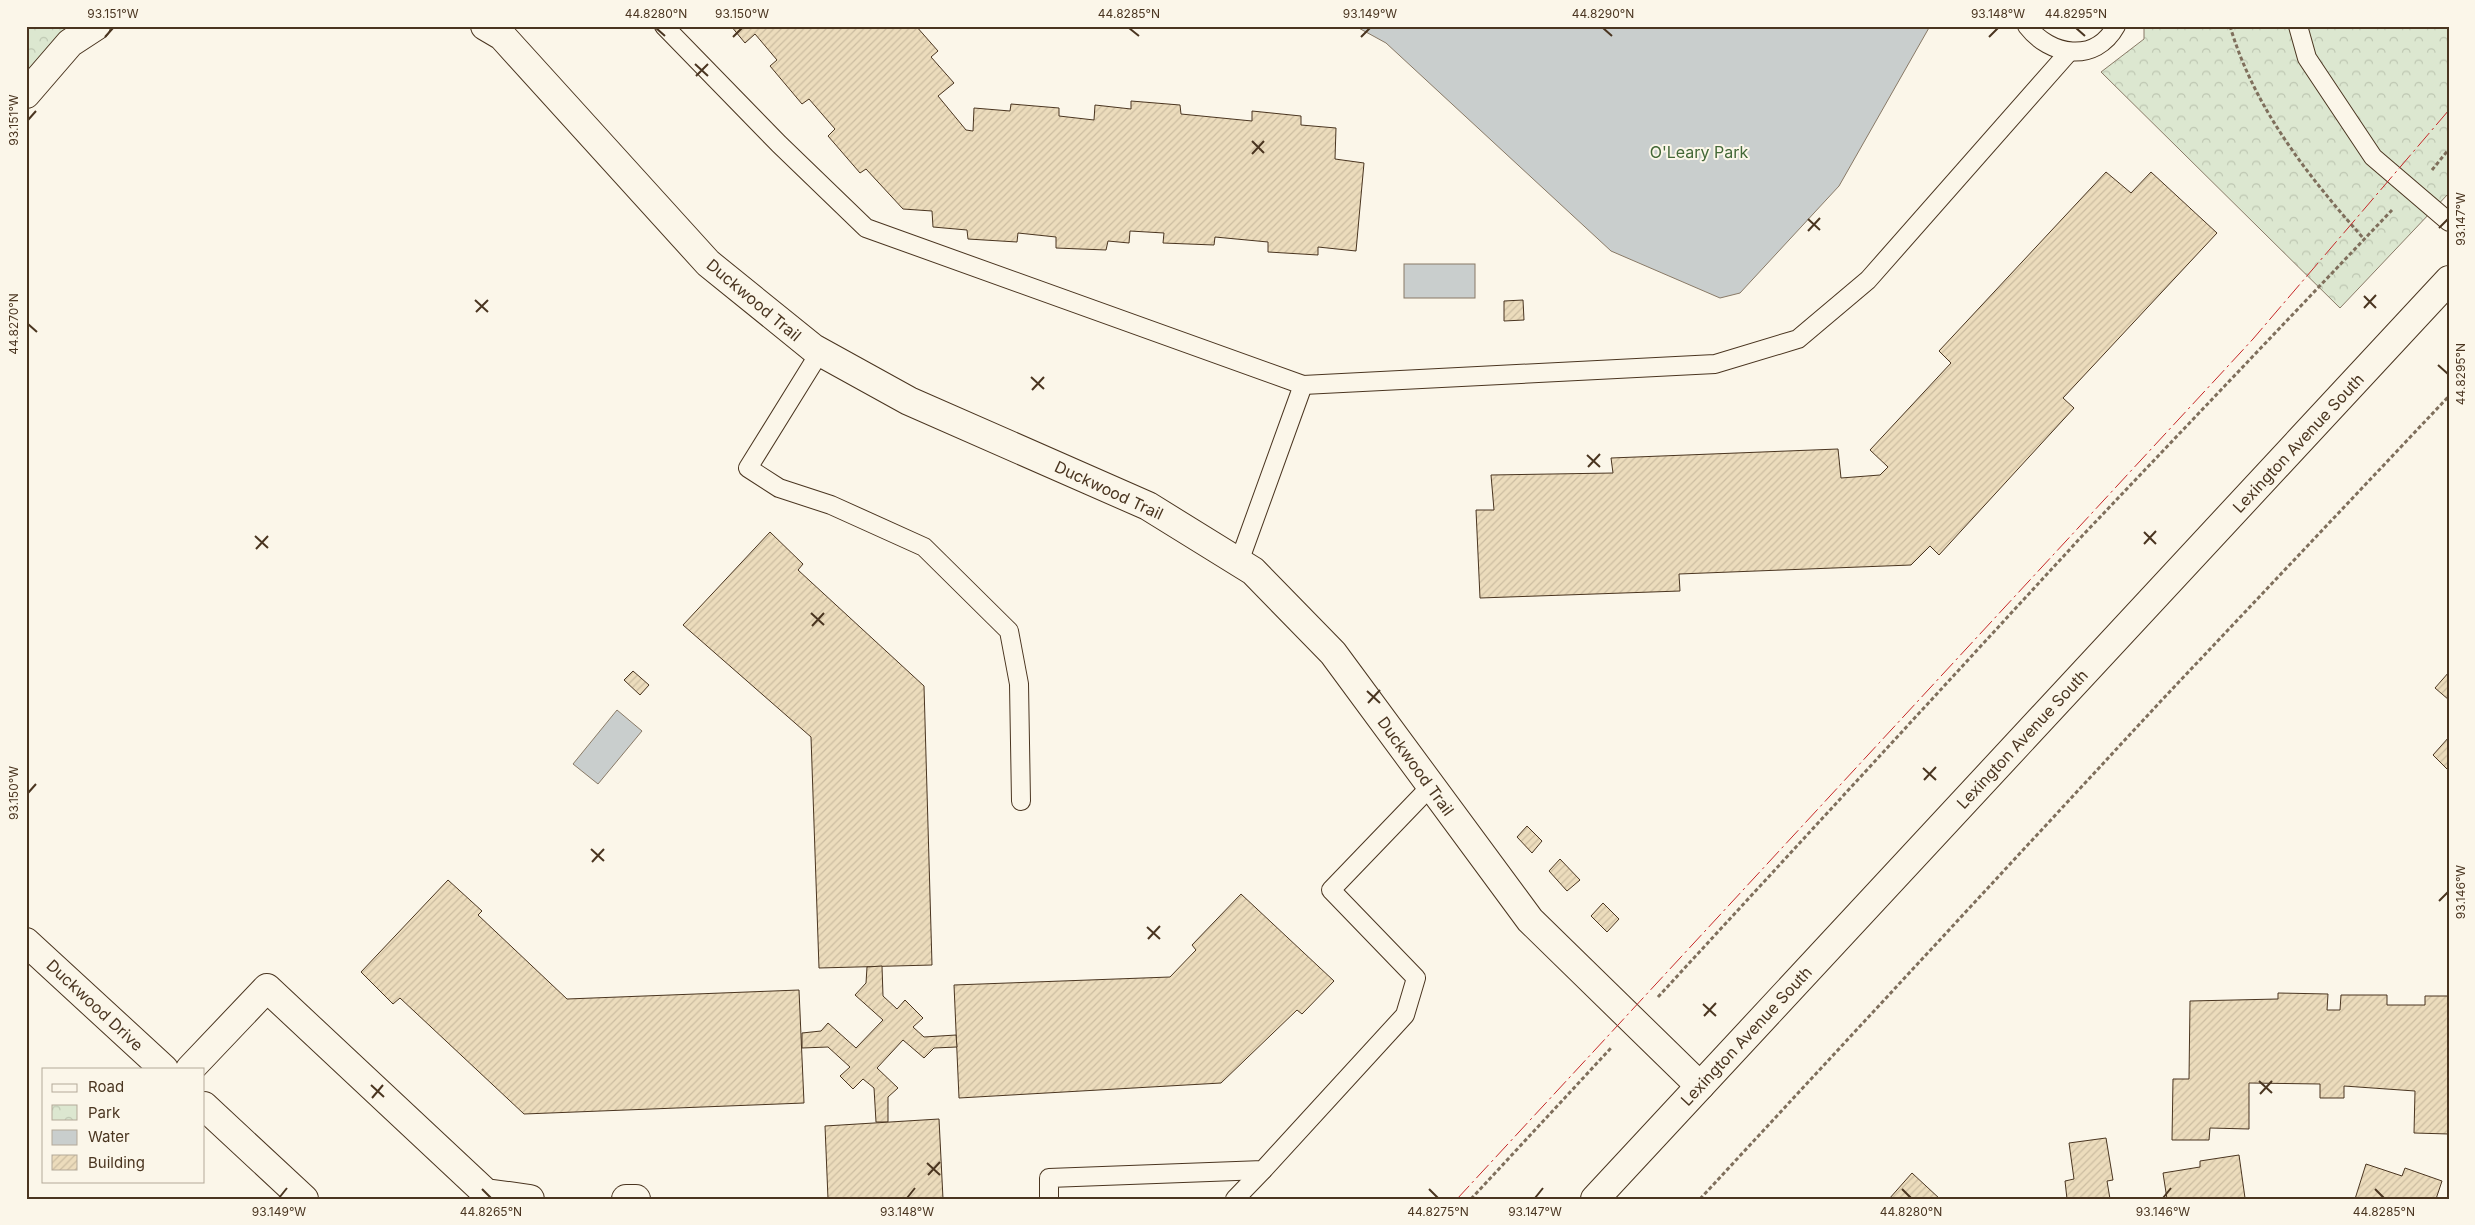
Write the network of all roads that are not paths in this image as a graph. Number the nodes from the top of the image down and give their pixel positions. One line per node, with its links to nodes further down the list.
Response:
1 (96, 26): 8 (street)
2 (486, 26): 11 (street, Duckwood Trail)
3 (664, 26): 12 (lane)
4 (2027, 26): 7 (lane)
5 (2116, 26): 7 (lane)
6 (2298, 26): 9 (lane)
7 (2069, 52): 12 (lane)
8 (26, 94)
9 (2449, 222)
10 (2449, 280): 19 (street, Lexington Avenue South)
11 (820, 352): 13 (street, Duckwood Trail); 15 (lane)
12 (1303, 385): 13 (lane)
13 (1239, 562): 14 (street, Duckwood Trail)
14 (1431, 786): 19 (street, Duckwood Trail); 21 (lane)
15 (1021, 801)
16 (26, 942): 17 (street, Duckwood Drive)
17 (163, 1068)
18 (191, 1068): 23 (street)
19 (1700, 1086): 28 (street, Lexington Avenue South)
20 (205, 1107): 22 (street)
21 (1263, 1170): 26 (lane); 27 (lane)
22 (304, 1199)
23 (530, 1199)
24 (626, 1199): 25 (street)
25 (636, 1199)
26 (1048, 1199)
27 (1235, 1199)
28 (1595, 1199)

